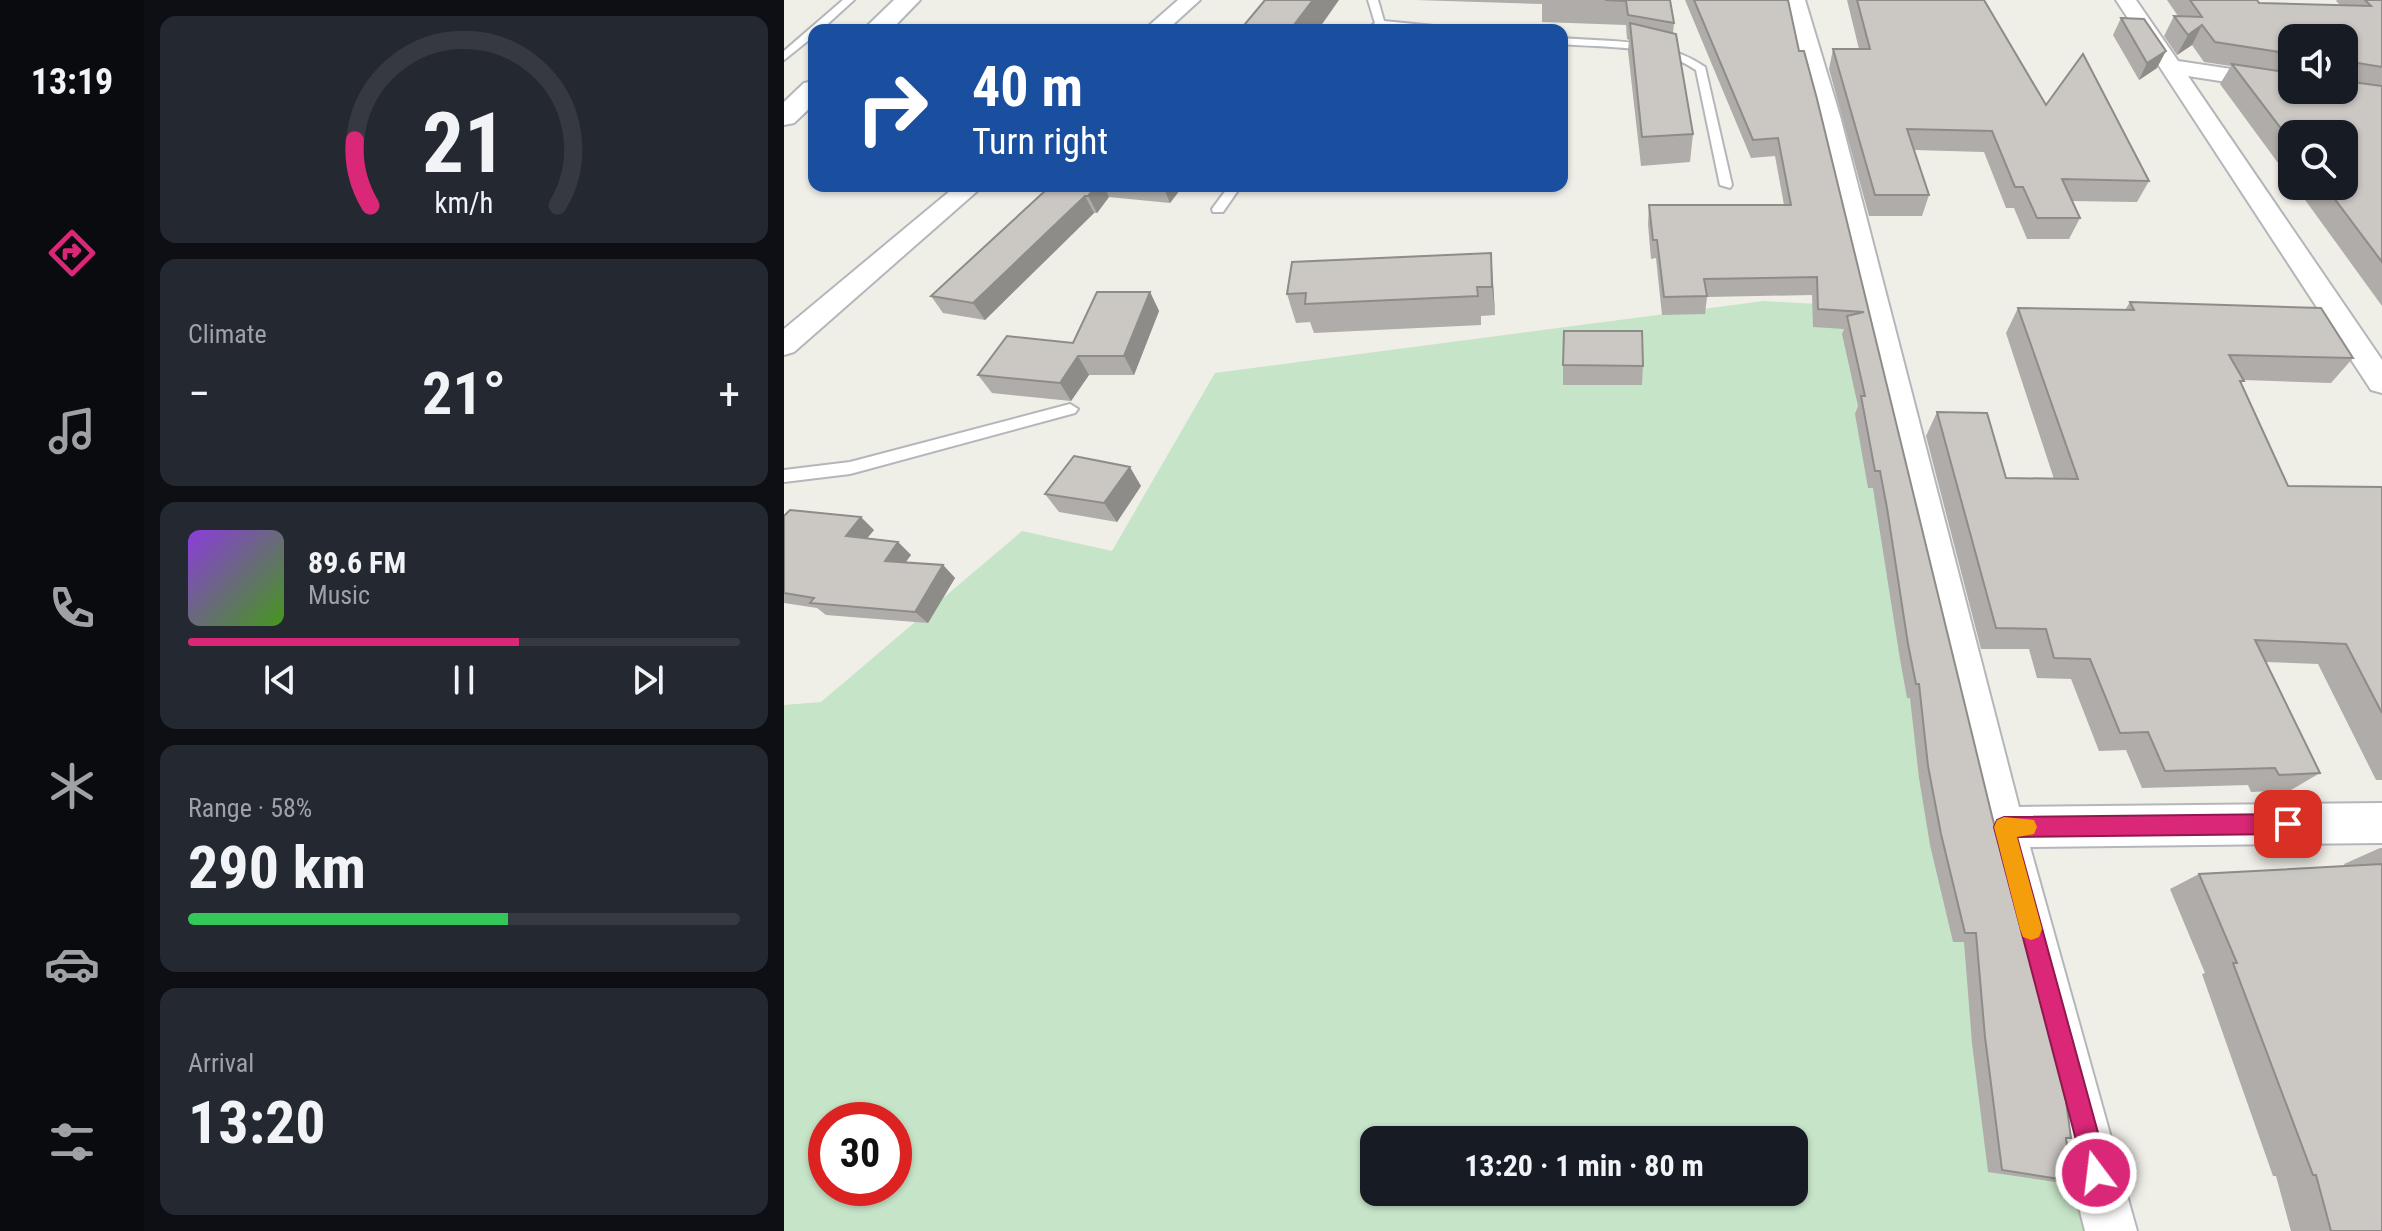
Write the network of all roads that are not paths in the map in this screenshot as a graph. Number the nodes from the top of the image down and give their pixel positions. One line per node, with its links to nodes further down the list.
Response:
1 (849, 0): 7 (lane)
2 (908, 0): 8 (street)
3 (1190, 0): 9 (street)
4 (1373, 0): 10 (lane)
5 (1795, 0): 27 (street)
6 (2126, 0): 14 (street)
7 (821, 24)
8 (882, 24)
9 (1161, 24)
10 (1376, 24)
11 (808, 35): 13 (lane)
12 (1568, 42): 18 (lane)
13 (784, 57)
14 (2171, 67): 15 (street); 23 (street)
15 (2278, 83)
16 (808, 95): 17 (street)
17 (784, 117)
18 (1726, 185)
19 (964, 192): 22 (street)
20 (1231, 192): 21 (lane)
21 (1218, 209)
22 (784, 345)
23 (2379, 376)
24 (1070, 409): 25 (lane)
25 (784, 476)
26 (2382, 823): 27 (street)
27 (2004, 827): 28 (street)
28 (2111, 1231)

